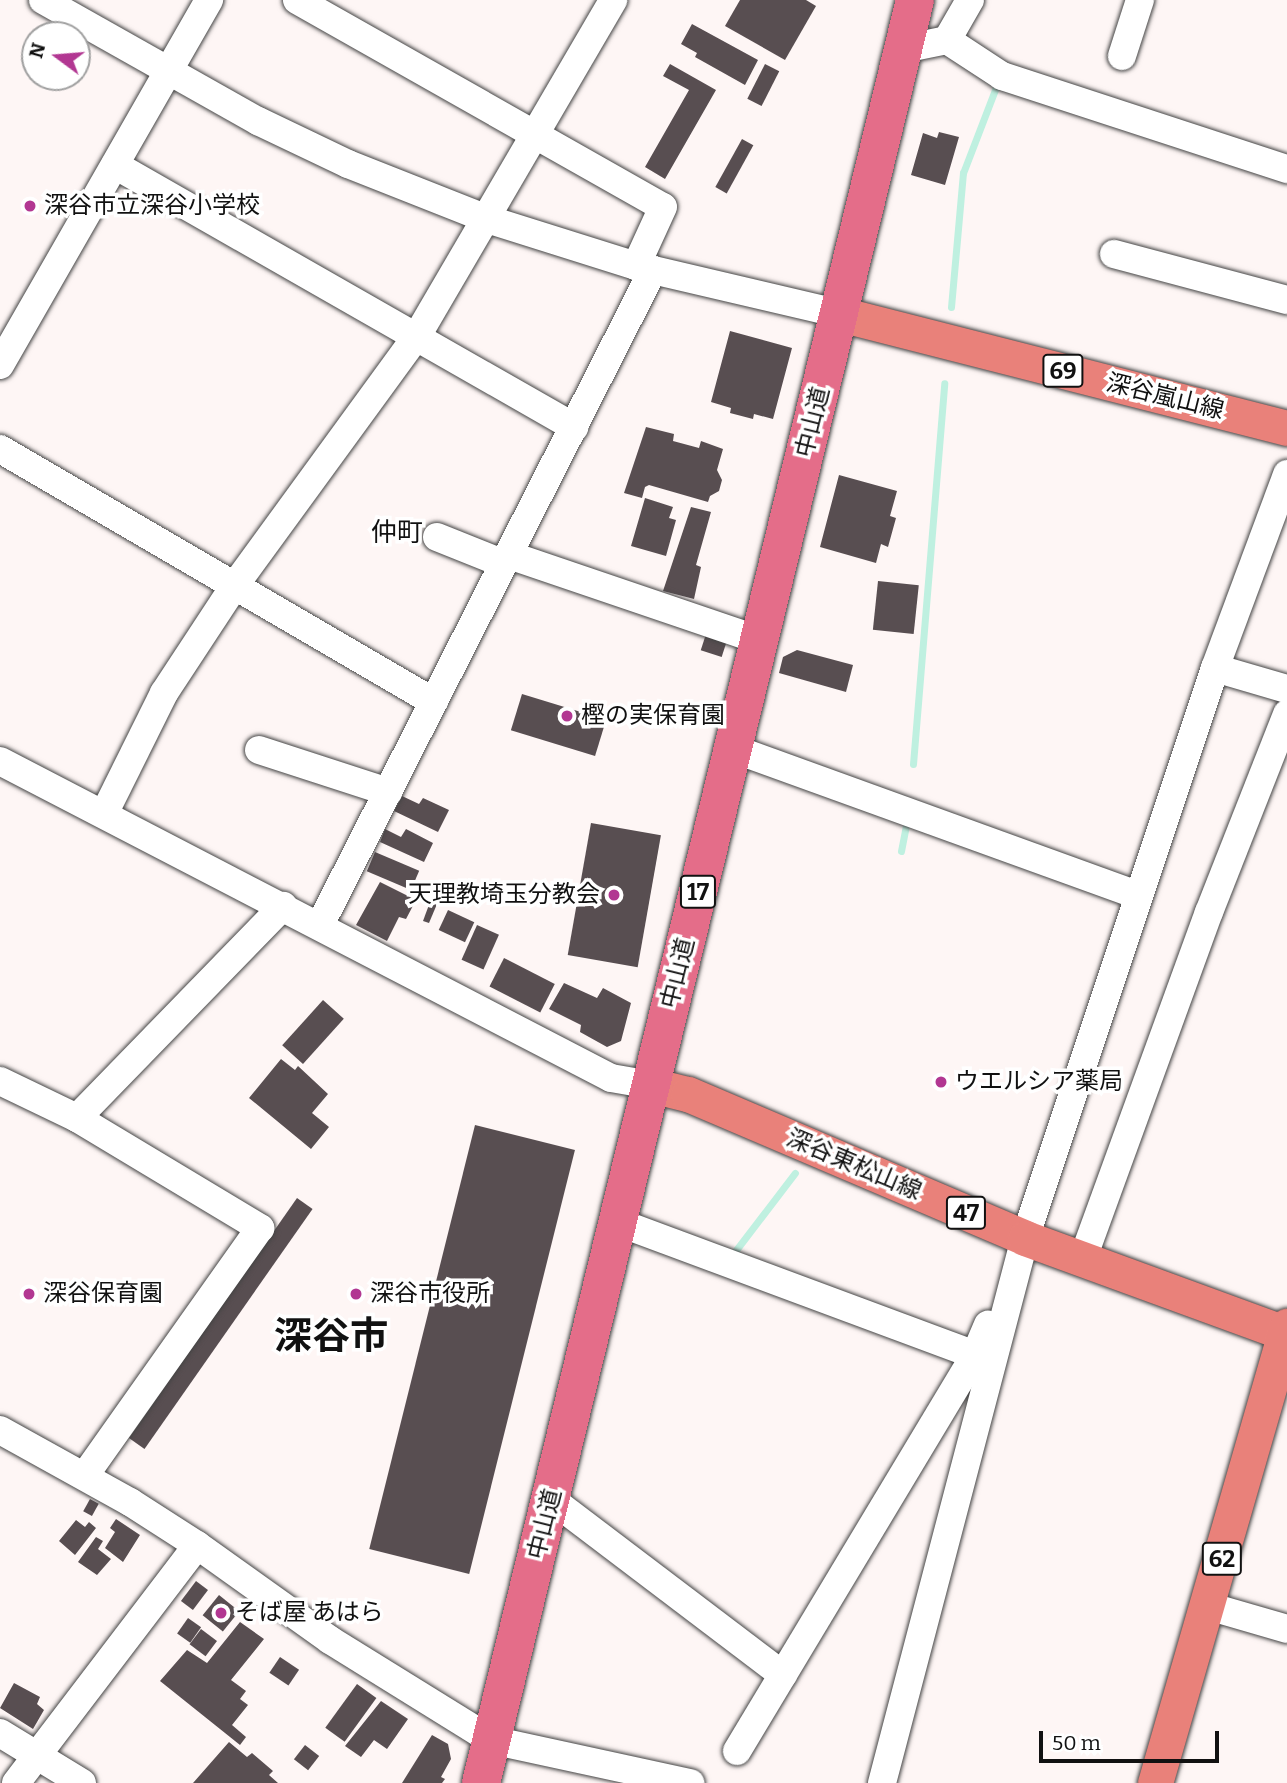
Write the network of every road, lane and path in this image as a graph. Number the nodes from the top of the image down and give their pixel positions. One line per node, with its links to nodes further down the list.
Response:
1 (43, 0): 11 (street)
2 (208, 0): 11 (street)
3 (297, 0): 12 (street)
4 (613, 0): 12 (street)
5 (915, 0): 9 (highway, 中山道 / 17)
6 (970, 0): 8 (street)
7 (1140, 0): 10 (street)
8 (947, 40): 9 (street); 14 (street)
9 (903, 48): 19 (highway, 中山道 / 17)
10 (1122, 57)
11 (169, 71): 13 (street); 15 (street)
12 (535, 137): 15 (street); 17 (street)
13 (115, 165): 20 (street); 21 (street)
14 (1287, 169)
15 (487, 219): 17 (street); 20 (street)
16 (1114, 254): 18 (street)
17 (645, 268): 19 (street); 22 (street)
18 (1287, 300)
19 (840, 314): 23 (main road, 深谷嵐山線 / 69); 29 (highway, 中山道 / 17)
20 (417, 336): 22 (street); 28 (street)
21 (0, 365)
22 (574, 428): 27 (street)
23 (1287, 428)
24 (0, 449): 28 (street)
25 (1287, 474): 30 (street)
26 (437, 537): 27 (street)
27 (506, 559): 29 (street); 32 (street)
28 (233, 588): 32 (street); 38 (street)
29 (759, 640): 34 (highway, 中山道 / 17)
30 (1215, 668): 31 (street); 39 (street)
31 (1287, 690)
32 (434, 702): 37 (street)
33 (1287, 714): 47 (street)
34 (734, 749): 39 (street); 43 (highway, 中山道 / 17)
35 (258, 750): 37 (street)
36 (0, 761): 38 (street)
37 (388, 792): 41 (street)
38 (104, 814): 40 (street)
39 (1138, 895): 46 (street)
40 (283, 906): 41 (street); 44 (street)
41 (320, 925): 43 (street)
42 (0, 1081): 44 (street)
43 (651, 1085): 45 (highway, 中山道 / 17); 46 (main road, 深谷東松山線 / 47)
44 (77, 1118): 51 (street)
45 (620, 1223): 49 (street); 52 (highway, 中山道 / 17)
46 (1025, 1238): 47 (main road, 深谷東松山線 / 47); 49 (street); 65 (street)
47 (1083, 1258): 48 (main road, 深谷東松山線 / 47)
48 (1286, 1331): 54 (main road, 62)
49 (975, 1355): 56 (street)
50 (0, 1430): 51 (street)
51 (86, 1475): 53 (street)
52 (551, 1499): 56 (street); 58 (highway, 中山道 / 17)
53 (197, 1545): 58 (street); 60 (street)
54 (1208, 1606): 55 (street); 66 (main road, 62)
55 (1287, 1629)
56 (783, 1675): 59 (street)
57 (0, 1733): 60 (street)
58 (492, 1740): 63 (highway, 中山道 / 17); 64 (street)
59 (737, 1751)
60 (39, 1755): 61 (street); 62 (street)
61 (16, 1783)
62 (82, 1783)
63 (481, 1783)
64 (690, 1783)
65 (882, 1783)
66 (1155, 1783)

